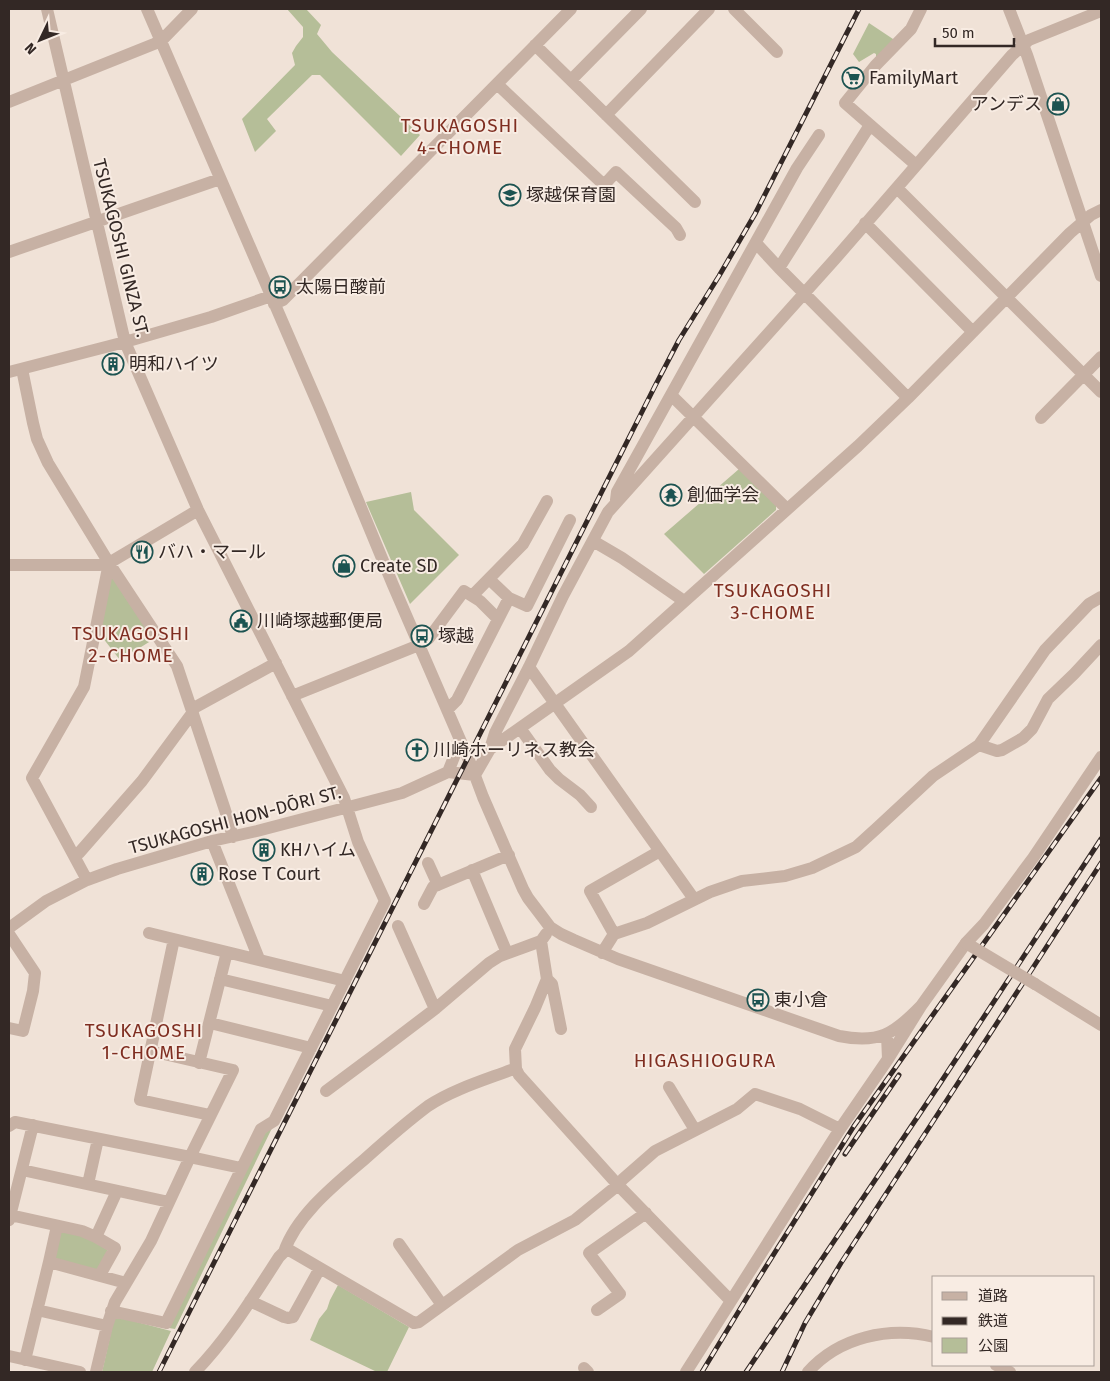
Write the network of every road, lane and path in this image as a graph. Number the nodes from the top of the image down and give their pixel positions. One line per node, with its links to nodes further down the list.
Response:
1 (48, 9): 15 (street, TSUKAGOSHI GINZA ST.)
2 (147, 9): 11 (street)
3 (192, 9): 11 (street)
4 (571, 9): 12 (street)
5 (641, 9): 16 (street)
6 (709, 9): 19 (street)
7 (921, 9): 20 (street)
8 (1009, 9): 13 (street)
9 (740, 11): 14 (street)
10 (1101, 11): 13 (street)
11 (161, 40): 15 (street); 23 (street)
12 (535, 45): 16 (street); 17 (street)
13 (1023, 45): 22 (street); 28 (street)
14 (777, 52)
15 (63, 80): 18 (street); 27 (street, TSUKAGOSHI GINZA ST.)
16 (571, 80): 19 (street)
17 (497, 84): 30 (street); 37 (street)
18 (9, 102)
19 (606, 115): 25 (street)
20 (870, 125): 22 (street); 33 (street)
21 (819, 135): 31 (street)
22 (916, 166): 24 (street)
23 (220, 180): 27 (street); 37 (street)
24 (897, 188): 29 (street); 36 (street)
25 (695, 202)
26 (1101, 210): 28 (street)
27 (97, 221): 32 (street); 39 (street, TSUKAGOSHI GINZA ST.)
28 (1082, 222): 34 (street); 36 (street)
29 (865, 223): 35 (street); 38 (street)
30 (680, 235)
31 (756, 243): 33 (street); 45 (street)
32 (9, 252)
33 (779, 268): 35 (street)
34 (1101, 276)
35 (804, 292): 46 (street); 47 (street)
36 (1007, 297): 38 (street); 43 (street)
37 (273, 300): 39 (street); 63 (street)
38 (973, 332): 46 (street)
39 (125, 342): 41 (street); 52 (street, TSUKAGOSHI GINZA ST.)
40 (1101, 357): 43 (street)
41 (22, 369): 42 (street); 55 (street)
42 (9, 372)
43 (1084, 375): 44 (street); 48 (street)
44 (1101, 392)
45 (671, 395): 47 (street); 50 (street)
46 (908, 398): 51 (street)
47 (694, 417): 50 (street); 51 (street)
48 (1041, 418)
49 (547, 501): 57 (street)
50 (615, 504): 54 (street)
51 (787, 509): 61 (street)
52 (198, 510): 55 (street); 65 (street, TSUKAGOSHI GINZA ST.)
53 (570, 520): 60 (street)
54 (593, 541): 61 (street); 66 (street)
55 (109, 563): 56 (street); 70 (street); 83 (street)
56 (9, 566)
57 (489, 578): 58 (street); 60 (street)
58 (472, 596): 62 (street); 63 (street)
59 (1101, 597): 73 (street)
60 (509, 598): 62 (street)
61 (684, 601): 68 (street)
62 (498, 619): 69 (street)
63 (419, 645): 67 (street); 69 (street)
64 (1101, 645): 73 (street)
65 (276, 663): 67 (street, TSUKAGOSHI GINZA ST.); 70 (street)
66 (529, 667): 68 (street); 74 (street)
67 (292, 696): 79 (street, TSUKAGOSHI GINZA ST.)
68 (555, 703): 71 (street); 82 (street)
69 (447, 710): 72 (street)
70 (192, 711): 80 (street); 83 (street)
71 (520, 728): 74 (street); 78 (street)
72 (460, 742): 76 (street); 77 (street)
73 (978, 745): 89 (street)
74 (490, 749): 77 (street)
75 (1101, 757): 99 (street)
76 (448, 772): 77 (street); 79 (street, TSUKAGOSHI HON-DŌRI ST.)
77 (475, 775): 84 (street)
78 (591, 807)
79 (347, 808): 80 (street, TSUKAGOSHI HON-DŌRI ST.); 106 (street, TSUKAGOSHI GINZA ST.)
80 (233, 837): 81 (street, TSUKAGOSHI HON-DŌRI ST.)
81 (212, 841): 87 (street, TSUKAGOSHI HON-DŌRI ST.); 103 (street)
82 (660, 851): 89 (street); 96 (street)
83 (74, 855): 87 (street)
84 (509, 855): 86 (street); 92 (street)
85 (428, 863): 88 (street)
86 (472, 870): 88 (street); 101 (street)
87 (87, 880): 93 (street, TSUKAGOSHI HON-DŌRI ST.)
88 (438, 885): 90 (street)
89 (694, 899): 96 (street)
90 (424, 904)
91 (398, 926): 109 (street)
92 (550, 927): 98 (street); 102 (street)
93 (9, 928)
94 (150, 933): 97 (street)
95 (9, 934): 112 (street)
96 (614, 934): 102 (street)
97 (174, 939): 100 (street); 116 (street)
98 (541, 941): 101 (street); 105 (street)
99 (966, 943): 108 (street); 111 (street, bridge)
100 (227, 952): 103 (street); 104 (street)
101 (507, 953): 109 (street)
102 (602, 953): 114 (street)
103 (259, 959): 106 (street)
104 (220, 979): 107 (street); 110 (street)
105 (548, 979): 113 (street); 119 (street)
106 (345, 981): 107 (street, TSUKAGOSHI GINZA ST.)
107 (332, 1006): 115 (street, TSUKAGOSHI GINZA ST.)
108 (921, 1006): 114 (street); 117 (street)
109 (435, 1009): 121 (street)
110 (210, 1023): 115 (street); 118 (street)
111 (1101, 1025)
112 (9, 1028)
113 (561, 1029)
114 (887, 1035): 117 (street)
115 (311, 1048): 129 (street, TSUKAGOSHI GINZA ST.)
116 (151, 1051): 118 (street); 122 (street)
117 (888, 1059): 125 (street)
118 (199, 1063): 122 (street)
119 (516, 1068): 132 (street); 140 (street)
120 (669, 1087): 126 (street)
121 (326, 1091)
122 (210, 1115): 128 (street)
123 (33, 1125): 124 (street); 127 (street); 130 (street)
124 (9, 1126)
125 (840, 1129): 126 (street); 145 (street)
126 (695, 1130): 132 (street)
127 (98, 1139): 128 (street); 131 (street)
128 (190, 1156): 129 (street); 134 (street)
129 (241, 1168): 150 (street, TSUKAGOSHI GINZA ST.)
130 (22, 1170): 131 (street); 136 (street)
131 (88, 1184): 133 (street)
132 (618, 1185): 135 (street); 147 (street)
133 (117, 1191): 134 (street); 138 (street)
134 (169, 1202): 144 (street)
135 (646, 1213): 145 (street); 149 (street)
136 (9, 1218): 137 (street)
137 (57, 1226): 138 (street); 141 (street)
138 (96, 1237): 143 (street)
139 (399, 1244): 147 (street)
140 (287, 1251): 142 (street); 146 (street)
141 (49, 1262): 143 (street); 148 (street)
142 (320, 1268): 146 (street); 147 (street)
143 (100, 1275): 144 (street)
144 (126, 1283): 150 (street)
145 (730, 1300): 159 (street)
146 (250, 1301): 158 (street)
147 (442, 1305)
148 (38, 1310): 151 (street); 154 (street)
149 (597, 1310)
150 (111, 1311): 151 (street)
151 (107, 1326): 157 (street)
152 (932, 1337): 160 (street)
153 (9, 1356): 154 (street)
154 (25, 1360): 156 (street)
155 (998, 1366): 161 (street)
156 (80, 1372)
157 (96, 1372)
158 (195, 1372)
159 (686, 1372)
160 (808, 1372)
161 (1010, 1372)

